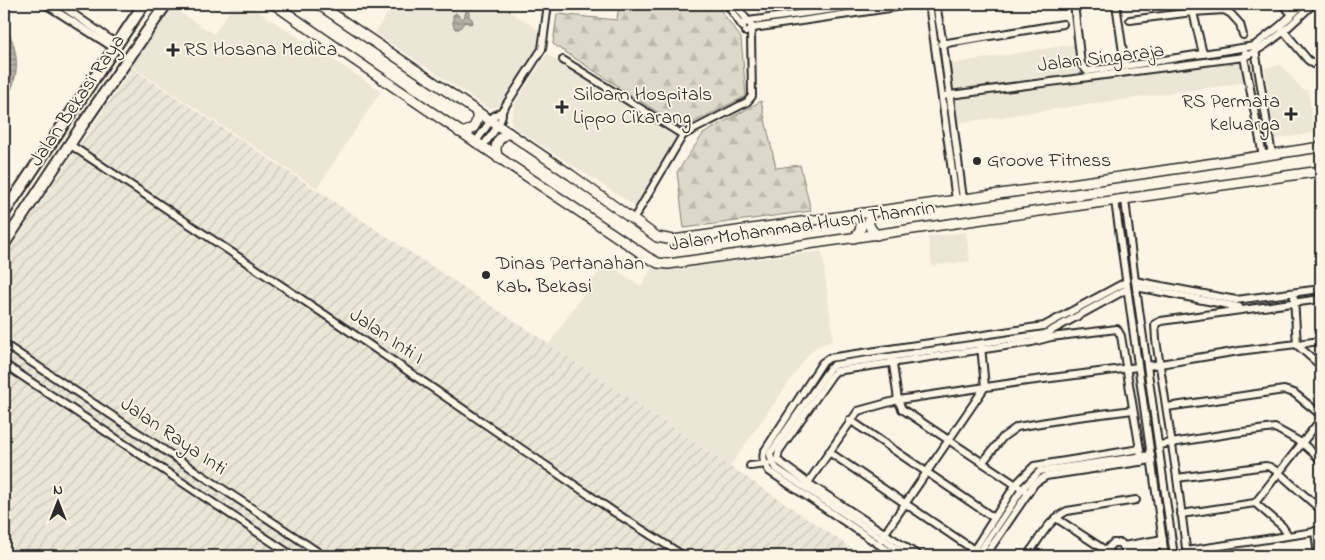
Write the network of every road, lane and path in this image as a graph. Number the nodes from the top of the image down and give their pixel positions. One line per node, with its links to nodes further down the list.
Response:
1 (44, 4): 29 (street)
2 (59, 4): 29 (street)
3 (144, 4): 29 (main road, Jalan Bekasi Raya)
4 (166, 4): 43 (main road, Jalan Bekasi Raya)
5 (274, 4): 40 (street, Jalan Mohammad Husni Thamrin)
6 (318, 4): 38 (street, Jalan Mohammad Husni Thamrin)
7 (548, 4): 39 (street)
8 (727, 4): 22 (street)
9 (735, 4): 22 (street)
10 (870, 4): 18 (street)
11 (917, 4): 18 (street); 28 (street)
12 (936, 4): 27 (street)
13 (1074, 4): 35 (street)
14 (1116, 4): 35 (street)
15 (1282, 4): 20 (street)
16 (1303, 4): 20 (street)
17 (1313, 4): 24 (street)
18 (818, 11): 22 (street); 25 (street)
19 (1193, 12): 21 (street); 26 (street); 31 (street)
20 (1292, 14): 24 (street)
21 (1130, 20)
22 (745, 23): 25 (street)
23 (1063, 24): 27 (street)
24 (1282, 29): 30 (street, Jalan Singaraja); 34 (street)
25 (750, 33): 42 (street)
26 (1243, 35)
27 (943, 44): 28 (street); 36 (street)
28 (935, 45): 37 (street)
29 (116, 46): 53 (main road, Jalan Bekasi Raya)
30 (1252, 48): 31 (street); 32 (street, Jalan Singaraja); 46 (street)
31 (1202, 54): 35 (street)
32 (1244, 57): 36 (street, Jalan Singaraja); 46 (street)
33 (563, 60): 42 (street)
34 (1321, 64)
35 (1125, 66)
36 (950, 95): 37 (street, Jalan Singaraja); 49 (street)
37 (942, 96): 49 (street)
38 (476, 111): 39 (street, Jalan Mohammad Husni Thamrin); 40 (street)
39 (494, 123): 41 (street, Jalan Mohammad Husni Thamrin); 44 (street)
40 (459, 132): 44 (street, Jalan Mohammad Husni Thamrin)
41 (509, 133): 47 (street); 55 (street, Jalan Mohammad Husni Thamrin)
42 (684, 135): 55 (street)
43 (69, 144): 58 (main road, Jalan Bekasi Raya); 131 (street, Jalan Inti I)
44 (478, 145): 47 (street, Jalan Mohammad Husni Thamrin)
45 (1321, 147): 46 (street, Jalan Mohammad Husni Thamrin)
46 (1267, 155): 49 (street, Jalan Mohammad Husni Thamrin)
47 (498, 158): 57 (street, Jalan Mohammad Husni Thamrin)
48 (1321, 171): 50 (street, Jalan Mohammad Husni Thamrin)
49 (960, 200): 52 (street, Jalan Mohammad Husni Thamrin)
50 (1125, 200): 51 (street, Jalan Mohammad Husni Thamrin); 59 (street)
51 (1116, 201): 56 (street, Jalan Mohammad Husni Thamrin); 60 (street)
52 (873, 212): 54 (street, Jalan Mohammad Husni Thamrin); 56 (street)
53 (4, 213)
54 (850, 215): 55 (street, Jalan Mohammad Husni Thamrin); 57 (street)
55 (633, 220)
56 (877, 235): 57 (street, Jalan Mohammad Husni Thamrin)
57 (854, 238)
58 (4, 244)
59 (1131, 252): 60 (street); 61 (street)
60 (1123, 253): 62 (street)
61 (1136, 284): 64 (street); 67 (street); 78 (street)
62 (1126, 285): 68 (street); 69 (street); 80 (street)
63 (1321, 289): 64 (street)
64 (1293, 293): 66 (street)
65 (1321, 299): 66 (street)
66 (1294, 302): 67 (street); 72 (street)
67 (1245, 308): 77 (street)
68 (980, 336): 73 (street); 74 (street)
69 (1048, 336): 73 (street); 81 (street)
70 (1321, 341): 72 (street)
71 (4, 344): 130 (street, Jalan Raya Inti)
72 (1297, 345): 77 (street); 79 (street)
73 (981, 347): 75 (street); 84 (street)
74 (890, 349): 75 (street); 99 (street)
75 (892, 359): 85 (street); 99 (street)
76 (4, 364): 129 (street, Jalan Raya Inti)
77 (1160, 364): 78 (street); 86 (street)
78 (1148, 366): 82 (street)
79 (1321, 366)
80 (1138, 367): 81 (street); 83 (street)
81 (1126, 370): 84 (street); 87 (street)
82 (1150, 379): 83 (street); 94 (street)
83 (1140, 380): 97 (street)
84 (985, 387): 85 (street); 91 (street)
85 (898, 400): 90 (street); 91 (street)
86 (1167, 408): 88 (street); 92 (street)
87 (1133, 410): 96 (street); 100 (street)
88 (1321, 414)
89 (1321, 418): 93 (street)
90 (850, 420): 95 (street); 105 (street)
91 (950, 440): 100 (street); 105 (street)
92 (1172, 443): 93 (street); 94 (street); 106 (street)
93 (1302, 443): 98 (street); 104 (street)
94 (1159, 445): 110 (street)
95 (829, 452): 108 (street); 114 (street)
96 (1141, 456): 97 (street); 101 (street); 102 (street)
97 (1151, 457): 111 (street)
98 (1321, 460)
99 (771, 462): 103 (street); 108 (street); 119 (street)
100 (983, 462): 107 (street)
101 (1058, 465): 102 (street); 107 (street); 109 (street)
102 (1099, 465): 109 (street)
103 (750, 466)
104 (1278, 472): 106 (street); 113 (street); 115 (street)
105 (928, 473): 114 (street); 117 (street)
106 (1177, 478): 116 (street)
107 (1016, 484): 109 (street); 117 (street)
108 (806, 485): 119 (street); 122 (street)
109 (1026, 490): 126 (street)
110 (1166, 494): 111 (street); 137 (street)
111 (1157, 495): 123 (street)
112 (1136, 500): 118 (street)
113 (1255, 503): 116 (street); 121 (street)
114 (906, 504): 122 (street); 126 (street)
115 (1321, 510)
116 (1181, 514): 128 (street)
117 (994, 518): 126 (street)
118 (1056, 518): 125 (street); 127 (street)
119 (846, 519): 122 (street); 132 (street)
120 (1318, 531): 121 (street); 138 (street)
121 (1288, 535): 128 (street)
122 (883, 536): 133 (street); 134 (street)
123 (1163, 542): 124 (street); 136 (street)
124 (1124, 551): 127 (street)
125 (1029, 553): 135 (street)
126 (977, 554)
127 (1109, 554)
128 (1186, 554)
129 (293, 556)
130 (324, 556)
131 (684, 556)
132 (896, 556)
133 (908, 556)
134 (919, 556)
135 (1040, 556)
136 (1165, 556)
137 (1174, 556)
138 (1318, 556)

